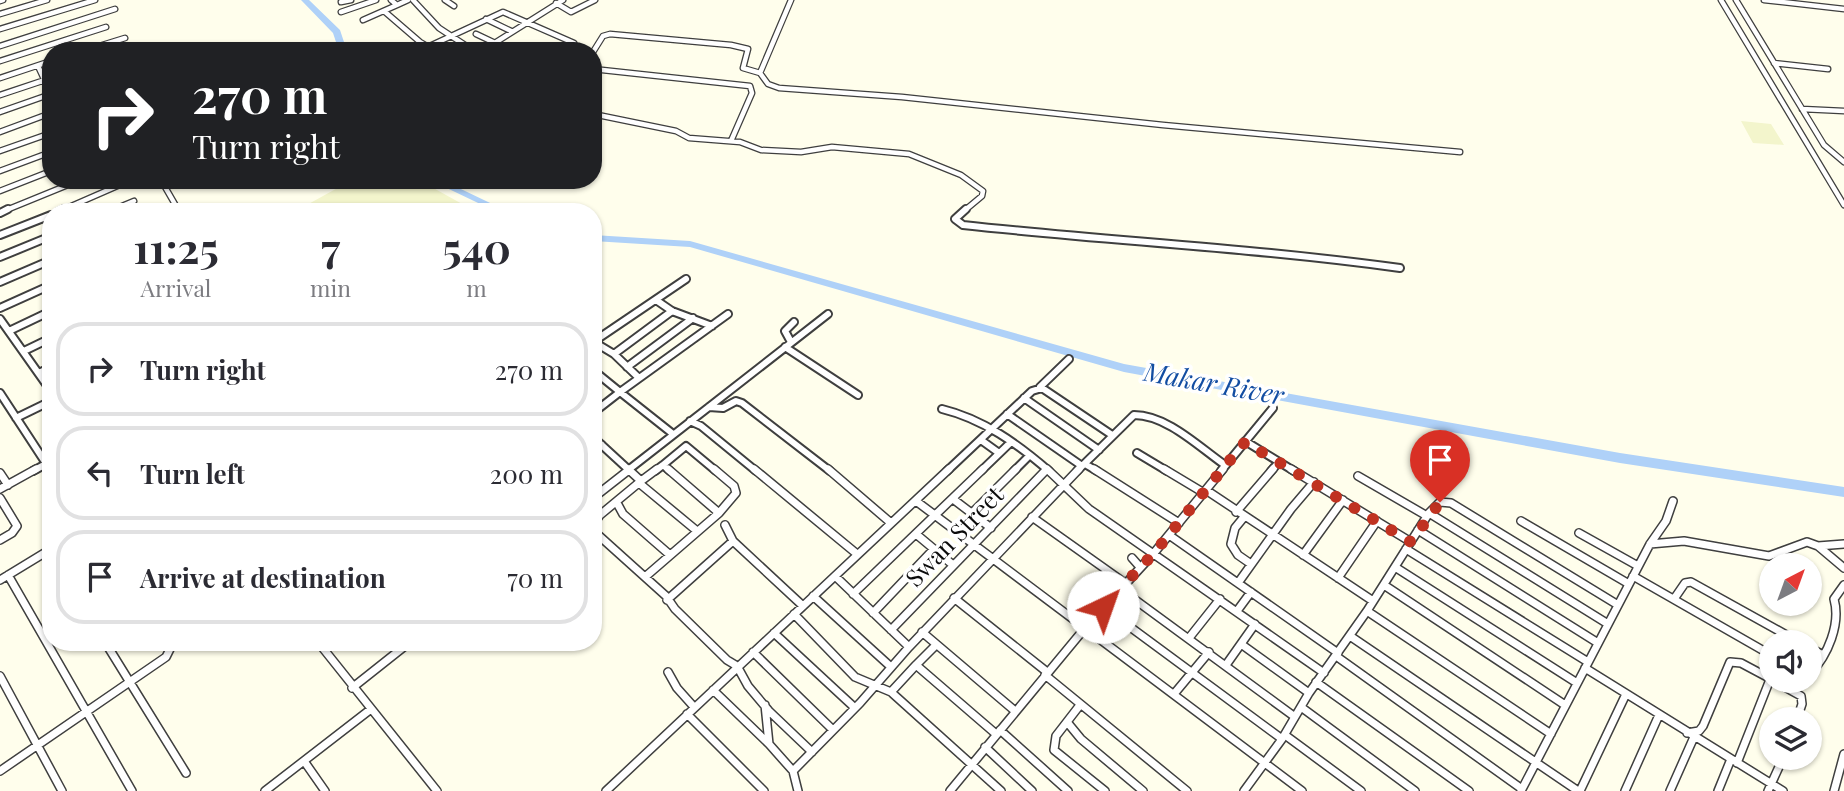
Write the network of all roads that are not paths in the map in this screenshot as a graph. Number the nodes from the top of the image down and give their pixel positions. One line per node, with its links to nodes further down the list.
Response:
1 (47, 0): 23 (street)
2 (95, 0): 29 (street)
3 (351, 0): 14 (street)
4 (376, 0): 21 (street)
5 (391, 0): 16 (street)
6 (411, 0): 16 (street); 32 (street)
7 (444, 0): 17 (street)
8 (563, 0): 15 (street)
9 (595, 0): 22 (street)
10 (791, 0): 53 (street)
11 (1721, 0): 45 (street)
12 (1735, 0): 47 (street)
13 (1765, 0): 19 (street)
14 (341, 2)
15 (556, 3): 22 (street); 27 (street)
16 (397, 5): 20 (street)
17 (454, 6)
18 (116, 9): 43 (street)
19 (1844, 9)
20 (384, 11): 26 (street); 36 (street)
21 (341, 12)
22 (571, 12): 24 (street)
23 (0, 14)
24 (577, 17)
25 (486, 19): 27 (street); 30 (street); 32 (street)
26 (363, 20)
27 (525, 22): 30 (street); 41 (street)
28 (106, 27): 34 (street)
29 (0, 29)
30 (511, 32): 40 (street)
31 (476, 34): 39 (street)
32 (448, 36): 37 (street); 38 (street)
33 (125, 38): 35 (street)
34 (59, 42)
35 (112, 42)
36 (422, 42)
37 (435, 42)
38 (458, 42)
39 (493, 42)
40 (496, 42)
41 (570, 42)
42 (599, 42): 53 (street)
43 (0, 46)
44 (42, 48): 46 (street)
45 (1755, 58): 47 (street); 78 (street)
46 (0, 61)
47 (1773, 61): 50 (street); 58 (street)
48 (42, 64): 49 (street)
49 (38, 65): 52 (street); 54 (street)
50 (1828, 69)
51 (602, 70): 65 (street)
52 (42, 71)
53 (760, 73): 67 (street)
54 (0, 78)
55 (42, 81): 56 (street)
56 (0, 94)
57 (42, 97): 60 (street)
58 (1802, 109): 59 (street); 69 (street)
59 (1844, 111)
60 (0, 112)
61 (42, 116): 63 (street)
62 (602, 116): 65 (street)
63 (0, 132)
64 (42, 135): 66 (street)
65 (731, 141): 85 (street)
66 (0, 151)
67 (1460, 152)
68 (42, 155): 70 (street)
69 (1844, 162)
70 (0, 171)
71 (42, 175): 74 (street)
72 (58, 189): 79 (street)
73 (110, 189): 76 (street)
74 (0, 191)
75 (134, 201): 77 (street)
76 (79, 203)
77 (129, 203)
78 (1844, 205)
79 (0, 213)
80 (42, 219): 81 (street)
81 (0, 235)
82 (42, 240): 83 (street)
83 (0, 257)
84 (42, 264): 87 (street)
85 (1400, 268)
86 (685, 279): 89 (street)
87 (0, 282)
88 (42, 289): 90 (street)
89 (656, 300): 91 (street); 100 (street)
90 (0, 307)
91 (672, 311): 95 (street); 105 (street)
92 (728, 314): 98 (street)
93 (828, 314): 102 (street)
94 (42, 315): 99 (street)
95 (693, 318): 98 (street); 107 (street)
96 (0, 319): 99 (street)
97 (794, 321): 102 (street)
98 (712, 326): 112 (street)
99 (9, 331): 104 (street)
100 (602, 336)
101 (42, 342): 104 (street)
102 (788, 345): 114 (street); 117 (street)
103 (602, 347): 105 (street)
104 (24, 351): 109 (street)
105 (614, 354): 107 (street)
106 (1069, 359): 113 (street)
107 (627, 367): 112 (street)
108 (42, 372): 109 (street)
109 (39, 373): 110 (street)
110 (42, 378)
111 (602, 378): 116 (street)
112 (639, 378): 116 (street)
113 (1040, 387): 118 (street); 130 (street)
114 (733, 389): 119 (street); 122 (street)
115 (0, 393): 126 (street)
116 (620, 393): 121 (street); 129 (street)
117 (858, 395)
118 (1024, 398): 125 (street); 136 (street)
119 (736, 401): 122 (street); 173 (street)
120 (42, 405): 126 (street)
121 (602, 406)
122 (709, 407): 127 (street)
123 (1273, 408): 132 (street)
124 (942, 409): 128 (street)
125 (1007, 414): 128 (street); 143 (street)
126 (16, 418): 140 (street)
127 (690, 421): 129 (street); 194 (street)
128 (991, 429): 131 (street); 133 (street)
129 (672, 435): 135 (street); 146 (street)
130 (1112, 435): 136 (street); 144 (street)
131 (981, 440): 137 (street); 160 (street)
132 (1245, 442): 141 (street); 144 (street)
133 (1010, 443): 137 (street); 139 (street)
134 (602, 445): 146 (street)
135 (686, 446): 142 (street); 164 (street)
136 (1099, 450): 143 (street)
137 (999, 453): 158 (street)
138 (1137, 453): 156 (street)
139 (1028, 457): 147 (street); 165 (street)
140 (42, 458)
141 (1279, 462): 151 (street); 163 (street)
142 (663, 465): 150 (street); 164 (street)
143 (1083, 465): 152 (street); 174 (street)
144 (1225, 465): 156 (street)
145 (42, 466): 153 (street)
146 (628, 469): 150 (street); 155 (street)
147 (1046, 470): 152 (street); 176 (street, Swan Street)
148 (0, 473): 153 (street)
149 (1358, 476): 168 (street)
150 (640, 482): 162 (street); 178 (street)
151 (1314, 482): 159 (street); 182 (street)
152 (1065, 483): 169 (street); 192 (street)
153 (8, 485): 154 (street)
154 (0, 489)
155 (602, 491)
156 (1205, 492): 163 (street); 174 (street)
157 (0, 498): 184 (street)
158 (953, 499): 165 (street); 167 (street)
159 (1343, 500): 171 (street); 195 (street)
160 (916, 501): 167 (street); 173 (street)
161 (1673, 501): 187 (street)
162 (617, 503): 166 (street); 193 (street)
163 (1236, 512): 170 (street)
164 (719, 513): 178 (street)
165 (972, 513): 176 (street)
166 (602, 514)
167 (936, 515): 180 (street); 186 (street)
168 (1428, 515): 177 (street); 222 (street); 230 (street)
169 (1032, 517): 198 (street); 213 (street)
170 (1244, 517): 182 (street); 199 (street)
171 (1377, 521): 189 (street); 208 (street)
172 (1521, 521): 209 (street)
173 (891, 523): 194 (street)
174 (1179, 523): 181 (street)
175 (725, 525): 185 (street)
176 (991, 528): 186 (street, Swan Street)
177 (1418, 530): 189 (street); 239 (street)
178 (697, 531): 193 (street)
179 (1579, 533): 201 (street)
180 (916, 534): 191 (street); 215 (street)
181 (1169, 535): 192 (street); 210 (street)
182 (1272, 535): 195 (street); 199 (street)
183 (602, 538): 206 (street)
184 (0, 540)
185 (733, 541): 220 (street); 223 (street)
186 (974, 544): 198 (street); 200 (street, Swan Street)
187 (1650, 544): 190 (street); 201 (street)
188 (1844, 544): 190 (street)
189 (1409, 545): 203 (street); 255 (street)
190 (1818, 546): 204 (street)
191 (933, 550): 200 (street); 227 (street)
192 (1154, 553): 202 (street); 218 (street)
193 (670, 555): 206 (street)
194 (857, 555): 205 (street)
195 (1303, 555): 208 (street)
196 (42, 557): 207 (street)
197 (1132, 558): 202 (street)
198 (992, 559): 217 (street); 231 (street)
199 (1251, 564): 210 (street)
200 (953, 565): 232 (street, Swan Street)
201 (1638, 566): 209 (street)
202 (1140, 567): 213 (street)
203 (1395, 567): 211 (street); 266 (street)
204 (1844, 568)
205 (835, 576): 215 (street); 216 (street)
206 (645, 577): 220 (street)
207 (4, 578): 238 (street)
208 (1338, 578): 221 (street)
209 (1631, 580): 219 (street); 222 (street)
210 (1238, 583): 214 (street)
211 (1384, 585): 221 (street); 277 (street)
212 (1844, 585): 252 (street)
213 (1122, 586): 224 (street); 237 (street)
214 (1251, 592): 225 (street); 251 (street)
215 (853, 594): 227 (street)
216 (813, 596): 223 (street); 257 (street)
217 (954, 598): 234 (street); 261 (street)
218 (1220, 599): 225 (street); 237 (street)
219 (1674, 599): 233 (street); 243 (street)
220 (667, 600): 256 (street)
221 (1373, 601): 226 (street)
222 (1618, 605): 230 (street)
223 (803, 606): 228 (street)
224 (1103, 607): 231 (street); 258 (street)
225 (1237, 611): 229 (street)
226 (1367, 611): 236 (street); 290 (street)
227 (873, 613): 232 (street)
228 (794, 614): 235 (street); 267 (street)
229 (1255, 624): 240 (street); 262 (street)
230 (1608, 624): 239 (street)
231 (1085, 628): 261 (street); 273 (street)
232 (891, 630): 242 (street)
233 (1777, 630)
234 (922, 632): 241 (street); 242 (street)
235 (774, 633): 249 (street); 280 (street)
236 (1350, 636): 251 (street); 299 (street)
237 (1189, 638): 250 (street)
238 (42, 642)
239 (1598, 643): 255 (street)
240 (1241, 644): 254 (street); 271 (street)
241 (936, 645): 253 (street); 282 (street)
242 (909, 647): 257 (street)
243 (1759, 648)
244 (47, 651): 283 (street)
245 (111, 651): 264 (street)
246 (169, 651): 264 (street)
247 (325, 651): 268 (street)
248 (399, 651): 268 (street)
249 (753, 652): 256 (street); 288 (street)
250 (1209, 652): 254 (street); 258 (street)
251 (1337, 654): 262 (street); 310 (street)
252 (1823, 655)
253 (916, 665): 270 (street); 289 (street)
254 (1226, 665): 286 (street)
255 (1586, 665): 266 (street); 274 (street)
256 (737, 666): 269 (street); 275 (street)
257 (891, 667): 267 (street)
258 (1192, 671): 273 (street); 292 (street)
259 (668, 672): 278 (street)
260 (1759, 672): 291 (street)
261 (1046, 673): 276 (street); 282 (street)
262 (1324, 673): 265 (street)
263 (0, 676): 294 (street)
264 (130, 682): 283 (street); 306 (street)
265 (1316, 682): 271 (street); 329 (street)
266 (1577, 683): 277 (street)
267 (877, 684): 270 (street); 280 (street)
268 (352, 688): 281 (street)
269 (713, 690): 278 (street); 293 (street)
270 (891, 692): 302 (street)
271 (1309, 693): 279 (street)
272 (1766, 693): 300 (street)
273 (1174, 694): 301 (street)
274 (1626, 694): 285 (street); 330 (street)
275 (765, 704): 293 (street); 296 (street)
276 (1080, 705): 287 (street); 325 (street)
277 (1565, 705): 290 (street)
278 (694, 707): 284 (street)
279 (1301, 707): 286 (street); 328 (street)
280 (855, 708): 288 (street)
281 (371, 709): 298 (street); 315 (street)
282 (1015, 711): 289 (street)
283 (85, 714): 294 (street); 312 (street)
284 (687, 714): 316 (street); 317 (street)
285 (1659, 715): 291 (street); 331 (street)
286 (1295, 717): 292 (street)
287 (1067, 722): 323 (street); 324 (street)
288 (833, 730): 296 (street)
289 (998, 732): 295 (street); 322 (street)
290 (1550, 734): 299 (street)
291 (1691, 735): 300 (street); 332 (street)
292 (1283, 737): 301 (street); 327 (street)
293 (769, 744): 305 (street)
294 (38, 746): 304 (street); 311 (street)
295 (985, 747): 302 (street); 321 (street)
296 (812, 752): 305 (street)
297 (1844, 754): 307 (street)
298 (304, 761): 313 (street); 314 (street)
299 (1537, 761): 310 (street); 330 (street)
300 (1734, 761): 308 (street); 333 (street)
301 (1265, 763): 309 (street); 326 (street)
302 (973, 765): 319 (street); 320 (street)
303 (1777, 770): 308 (street)
304 (0, 771)
305 (793, 771): 318 (street)
306 (186, 773)
307 (1838, 786)
308 (1769, 787): 334 (street)
309 (1247, 790)
310 (1521, 790)
311 (62, 791)
312 (132, 791)
313 (265, 791)
314 (326, 791)
315 (437, 791)
316 (606, 791)
317 (764, 791)
318 (798, 791)
319 (950, 791)
320 (1001, 791)
321 (1032, 791)
322 (1068, 791)
323 (1105, 791)
324 (1143, 791)
325 (1187, 791)
326 (1303, 791)
327 (1360, 791)
328 (1415, 791)
329 (1469, 791)
330 (1579, 791)
331 (1625, 791)
332 (1670, 791)
333 (1718, 791)
334 (1783, 791)

